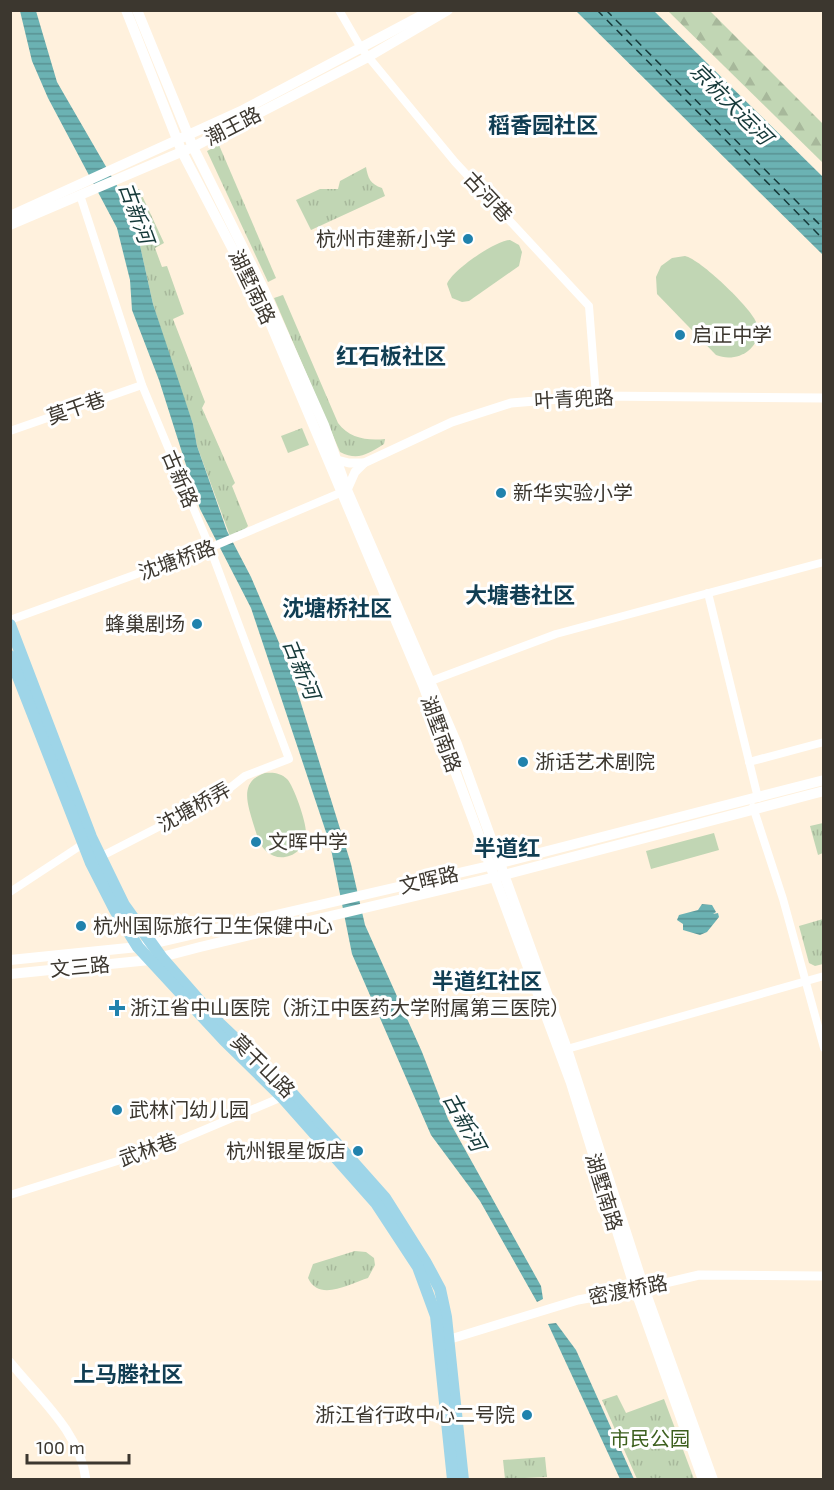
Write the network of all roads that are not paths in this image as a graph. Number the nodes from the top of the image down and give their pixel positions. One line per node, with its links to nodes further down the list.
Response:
1 (126, 10): 7 (main road, 湖墅南路)
2 (137, 10): 6 (main road, 湖墅南路)
3 (339, 10): 5 (street, 古河巷)
4 (441, 11): 5 (main road, 潮王路)
5 (364, 53): 6 (main road, 潮王路); 8 (main road, 潮王路); 16 (street, 古河巷)
6 (189, 135): 7 (main road, 潮王路); 8 (main road, 湖墅南路)
7 (178, 140): 9 (main road, 湖墅南路); 10 (main road, 潮王路)
8 (193, 147): 9 (main road, 潮王路); 19 (main road, 湖墅南路)
9 (182, 152): 10 (main road, 潮王路); 21 (main road, 湖墅南路)
10 (113, 176): 11 (main road, 潮王路)
11 (90, 185): 12 (main road, 潮王路); 13 (main road, 潮王路)
12 (80, 195): 14 (main road, 潮王路); 15 (street, 古新路)
13 (10, 216)
14 (10, 225)
15 (142, 385): 18 (street, 莫干巷); 22 (street, 古新路)
16 (596, 396): 17 (street, 叶青兜路); 20 (street, 叶青兜路)
17 (824, 398)
18 (10, 431)
19 (337, 460): 20 (street); 21 (main road, 湖墅南路)
20 (364, 463): 21 (street)
21 (344, 492): 22 (street, 沈塘桥路); 28 (main road, 湖墅南路); 37 (main road, 湖墅南路)
22 (212, 547): 25 (street, 沈塘桥路); 30 (street, 古新路)
23 (824, 562): 24 (street)
24 (708, 593): 28 (street); 31 (street)
25 (10, 620)
26 (10, 626): 36 (main road, 莫干山路)
27 (10, 656): 35 (main road, 莫干山路)
28 (431, 681): 37 (main road, 湖墅南路)
29 (824, 742): 31 (street)
30 (289, 759): 36 (street, 沈塘桥弄)
31 (749, 762): 34 (street)
32 (824, 780): 34 (main road, 文晖路)
33 (824, 791): 34 (main road, 文晖路)
34 (754, 803): 37 (main road, 文晖路); 38 (main road, 文晖路); 46 (street)
35 (83, 844): 39 (street); 41 (main road, 莫干山路)
36 (100, 857): 41 (main road, 莫干山路)
37 (495, 865): 38 (main road, 湖墅南路); 40 (main road, 文晖路)
38 (499, 876): 40 (main road, 文晖路); 48 (main road, 湖墅南路); 52 (main road, 湖墅南路)
39 (10, 892)
40 (362, 902): 41 (main road, 文晖路); 42 (main road, 文晖路)
41 (144, 945): 42 (main road, 莫干山路); 43 (main road, 文三路)
42 (156, 959): 44 (main road, 文三路); 49 (main road, 莫干山路); 53 (main road, 莫干山路)
43 (10, 960)
44 (10, 974)
45 (824, 976): 46 (street)
46 (806, 980): 47 (street); 48 (street)
47 (824, 1048)
48 (567, 1049): 52 (main road, 湖墅南路)
49 (282, 1097): 50 (street, 武林巷); 53 (main road, 莫干山路)
50 (10, 1195)
51 (824, 1276): 52 (street, 密渡桥路)
52 (639, 1289): 53 (street, 密渡桥路); 58 (main road, 湖墅南路); 59 (main road, 湖墅南路)
53 (444, 1341): 56 (main road, 莫干山路); 57 (main road, 莫干山路)
54 (10, 1362): 55 (street)
55 (86, 1479)
56 (453, 1479)
57 (464, 1479)
58 (703, 1479)
59 (713, 1479)

